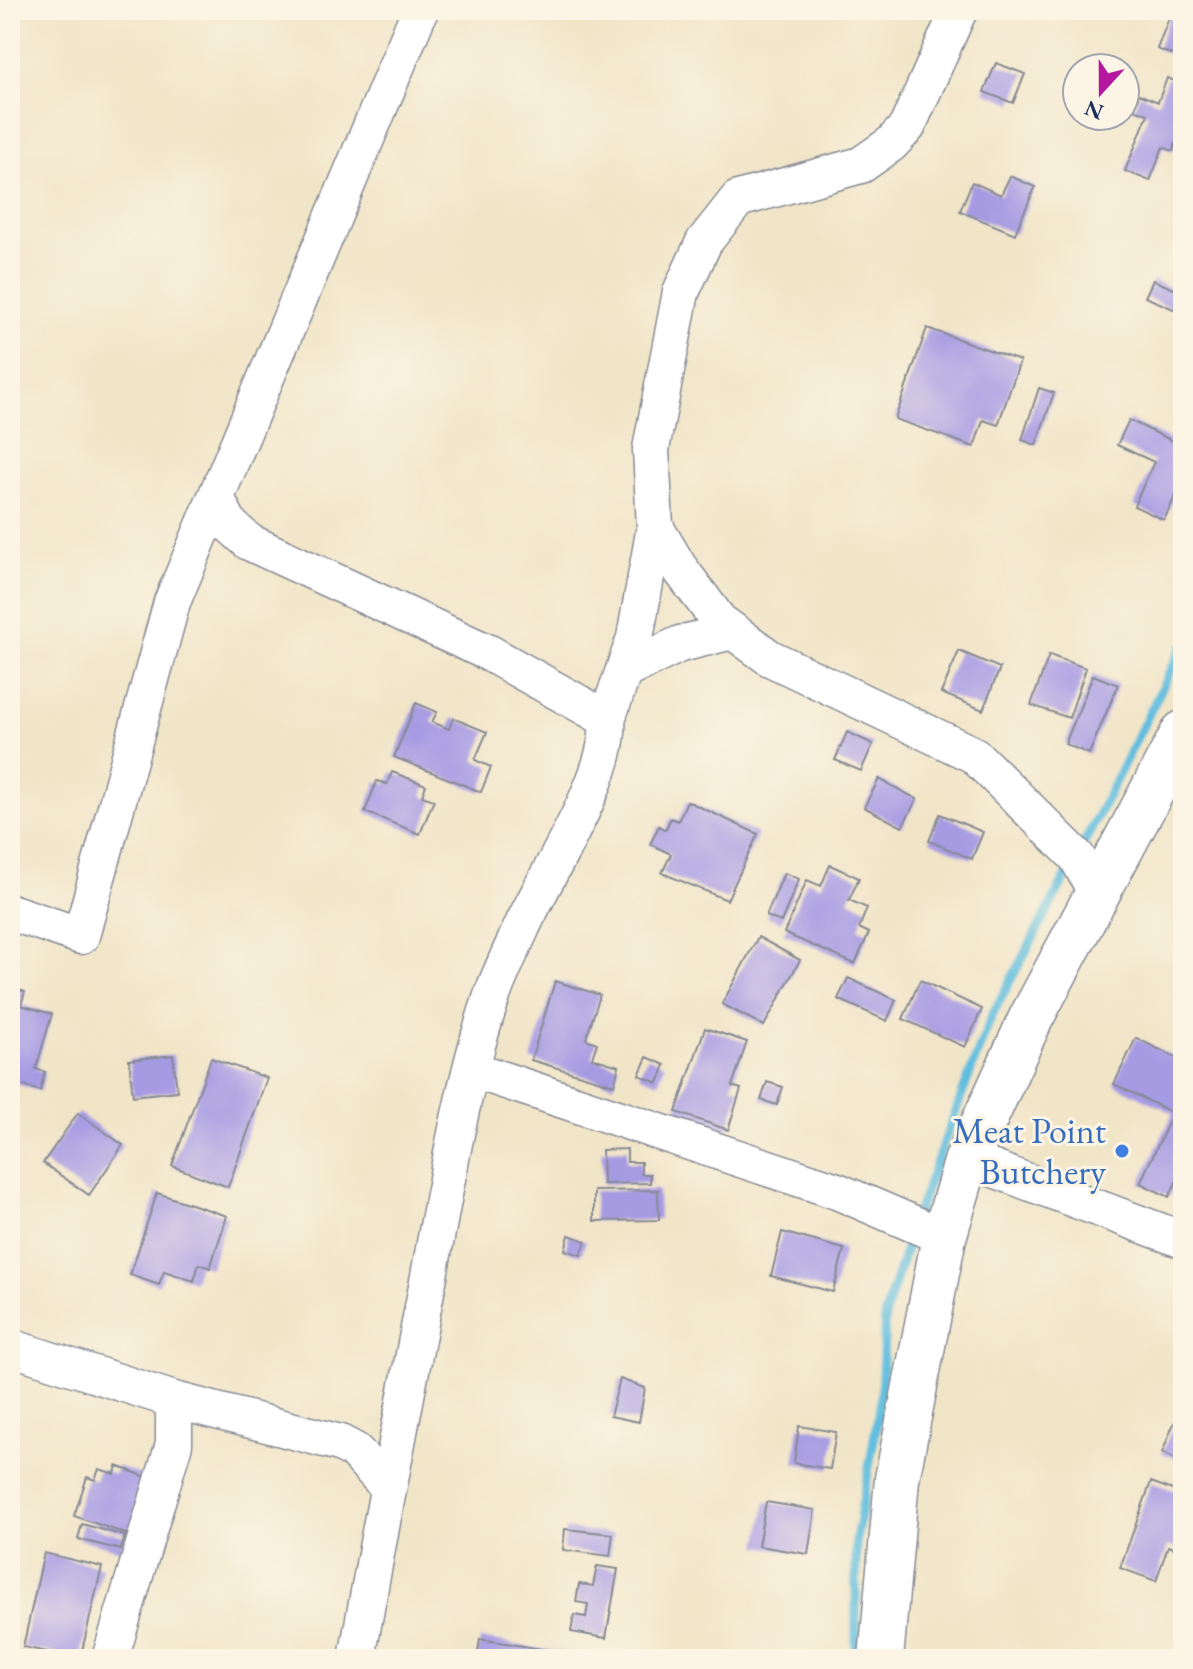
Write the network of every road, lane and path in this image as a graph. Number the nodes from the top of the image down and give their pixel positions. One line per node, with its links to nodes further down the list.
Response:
1 (420, 10): 3 (street)
2 (959, 10): 4 (street)
3 (216, 498): 7 (street); 11 (street)
4 (655, 527): 5 (street); 6 (street)
5 (732, 631): 6 (street); 10 (street)
6 (624, 671): 7 (street)
7 (607, 719): 12 (street)
8 (1183, 733): 9 (main road)
9 (1173, 776): 10 (main road)
10 (1096, 892): 13 (main road)
11 (10, 912)
12 (473, 1070): 14 (street); 18 (street)
13 (967, 1159): 14 (main road); 15 (street)
14 (944, 1237): 21 (main road)
15 (1183, 1240)
16 (10, 1347): 17 (street)
17 (174, 1400): 18 (street); 19 (street)
18 (386, 1485): 20 (street)
19 (110, 1659)
20 (357, 1659)
21 (881, 1659)

